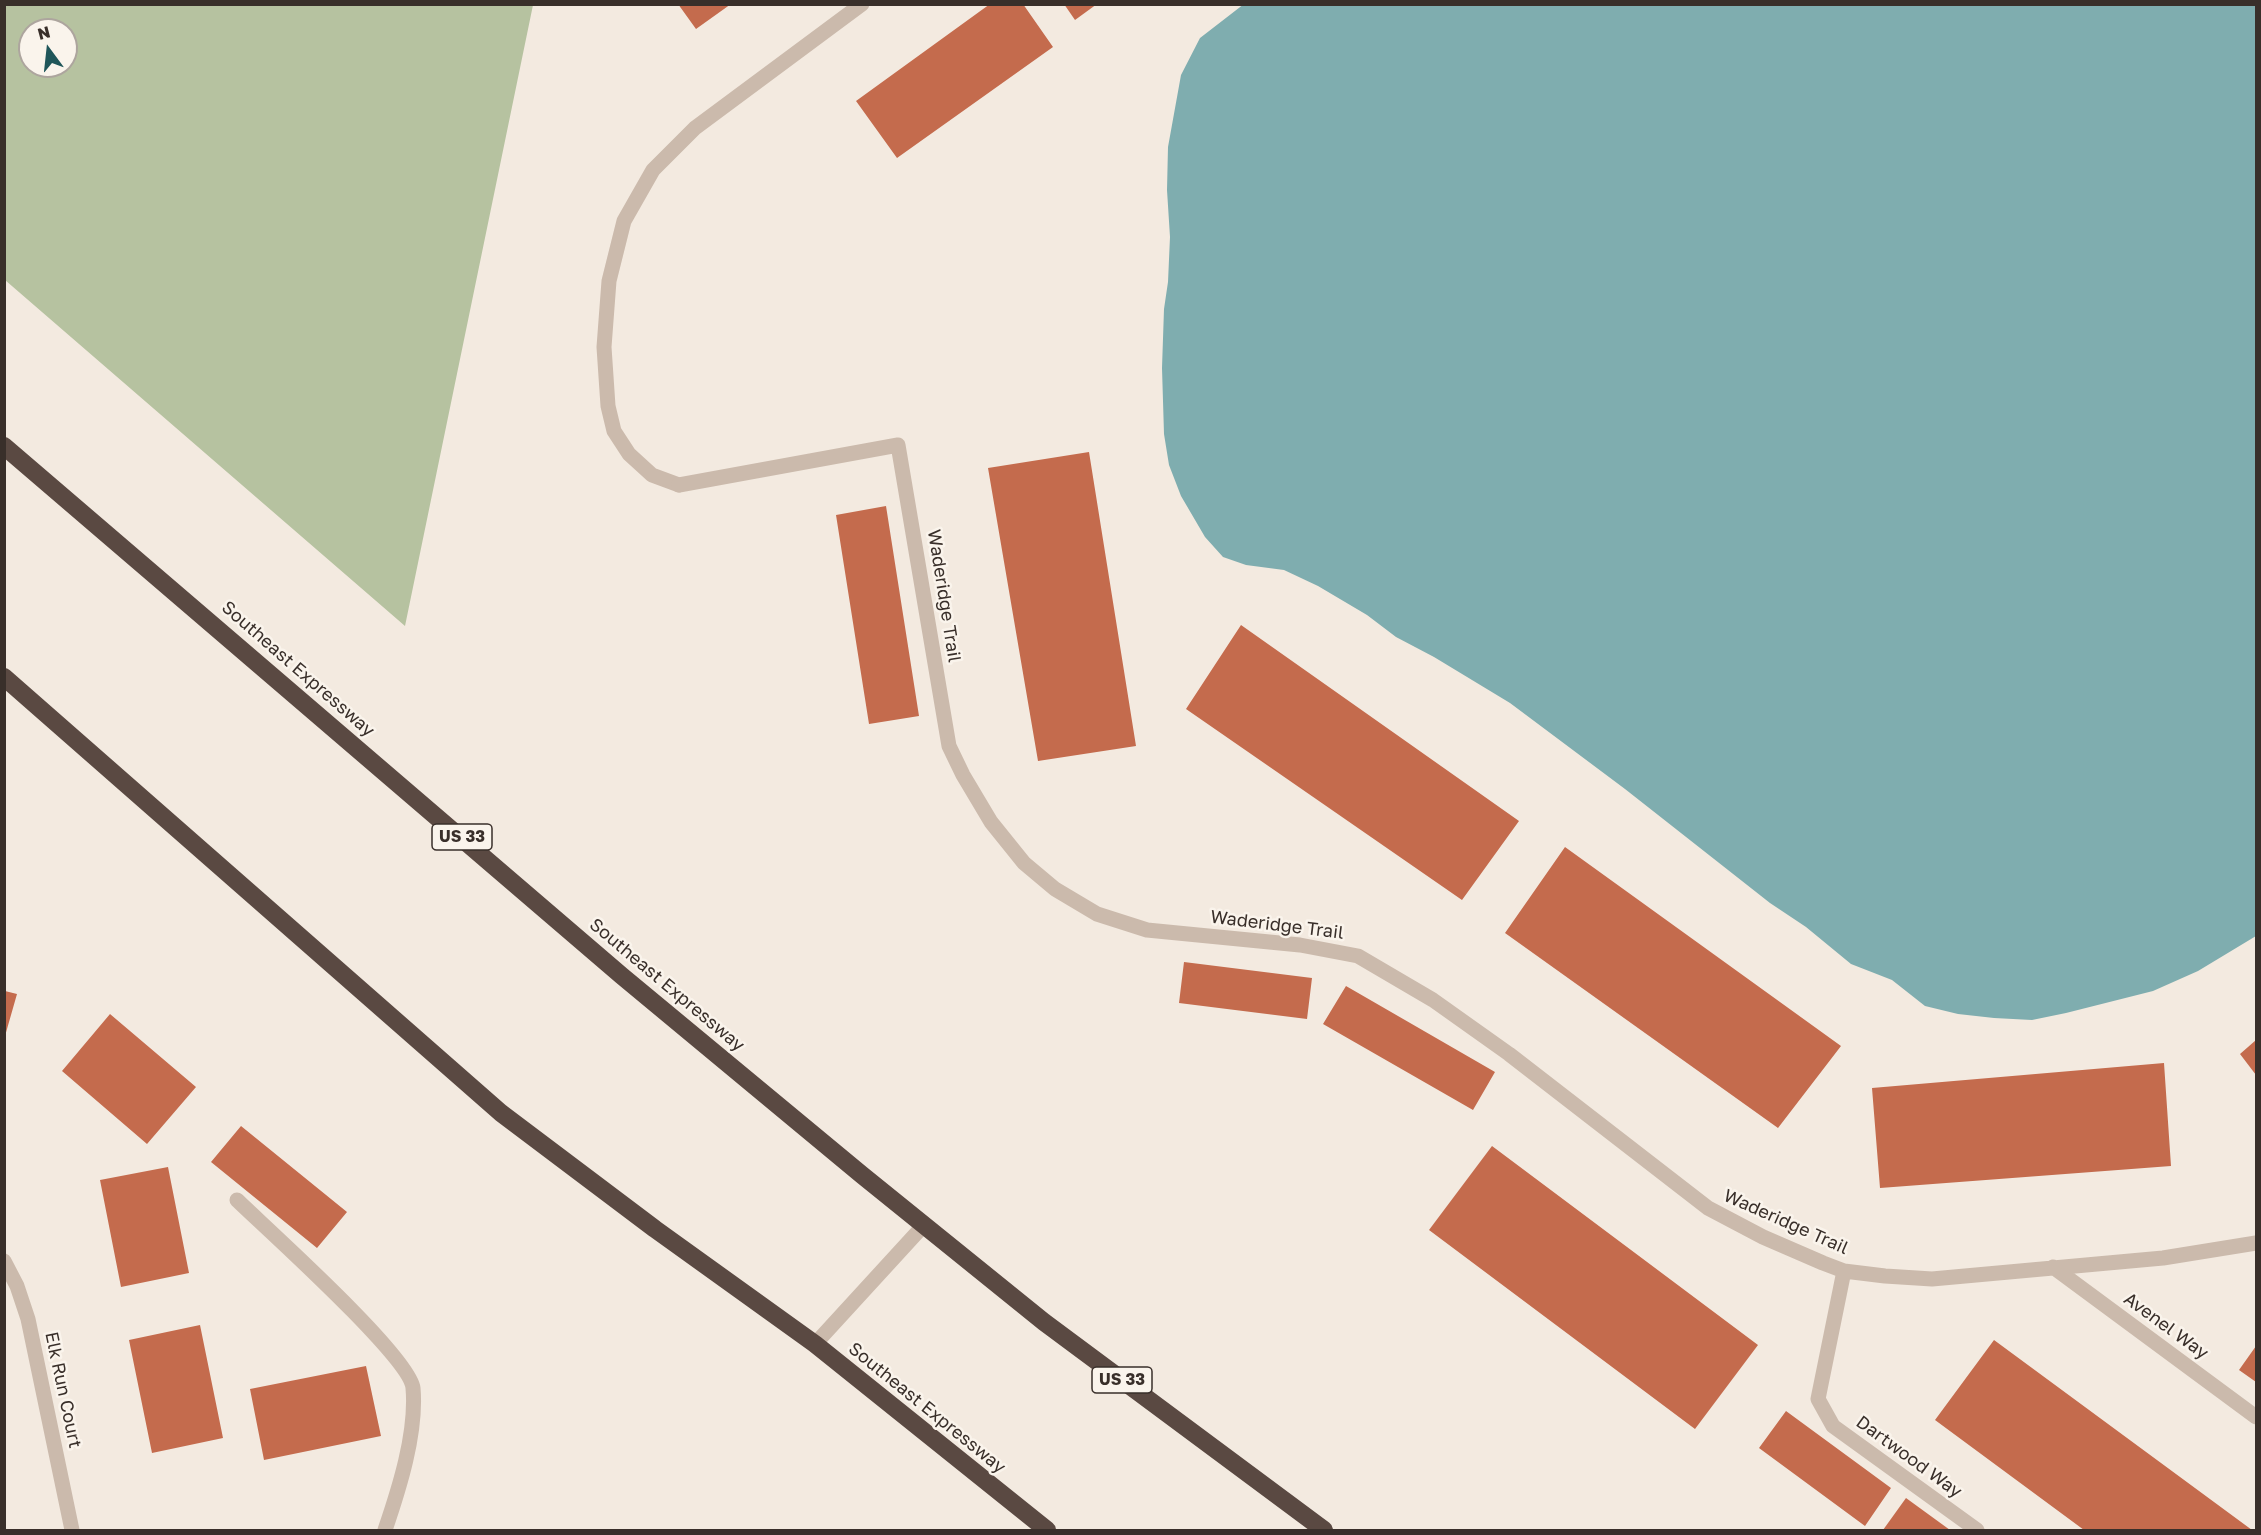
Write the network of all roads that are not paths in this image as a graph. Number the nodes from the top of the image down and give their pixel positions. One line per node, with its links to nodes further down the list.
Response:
1 (862, 4): 9 (street, Waderidge Trail)
2 (4, 446): 5 (highway, Southeast Expressway / US 33)
3 (4, 677): 10 (highway, Southeast Expressway)
4 (237, 1200): 13 (street)
5 (924, 1225): 10 (street); 15 (highway, Southeast Expressway / US 33)
6 (2256, 1243): 8 (street, Waderidge Trail)
7 (4, 1261): 12 (street, Elk Run Court)
8 (2053, 1267): 9 (street, Waderidge Trail); 11 (street, Avenel Way)
9 (1844, 1270): 16 (street, Dartwood Way)
10 (815, 1344): 14 (highway, Southeast Expressway)
11 (2256, 1417)
12 (72, 1530)
13 (385, 1530)
14 (1047, 1530)
15 (1324, 1530)
16 (1977, 1530)

